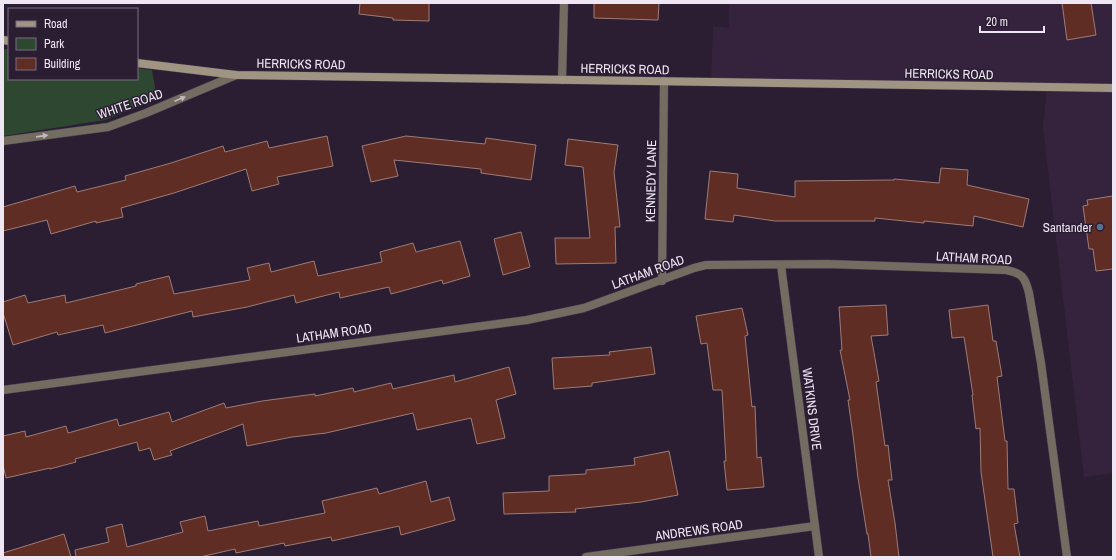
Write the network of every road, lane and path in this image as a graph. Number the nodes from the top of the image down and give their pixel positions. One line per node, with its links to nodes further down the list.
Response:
1 (564, 3): 4 (street)
2 (138, 62): 3 (main road, HERRICKS ROAD)
3 (236, 75): 4 (main road, HERRICKS ROAD); 7 (street, WHITE ROAD, one-way to 3)
4 (562, 80): 5 (main road, HERRICKS ROAD)
5 (664, 81): 6 (main road, HERRICKS ROAD); 9 (street, KENNEDY LANE)
6 (1113, 88)
7 (3, 142)
8 (781, 265): 9 (street, LATHAM ROAD); 11 (street, WATKINS DRIVE); 14 (street, LATHAM ROAD)
9 (662, 281): 10 (street, LATHAM ROAD)
10 (3, 390)
11 (815, 526): 12 (street, ANDREWS ROAD); 13 (street, WATKINS DRIVE)
12 (586, 557)
13 (819, 557)
14 (1067, 557)

